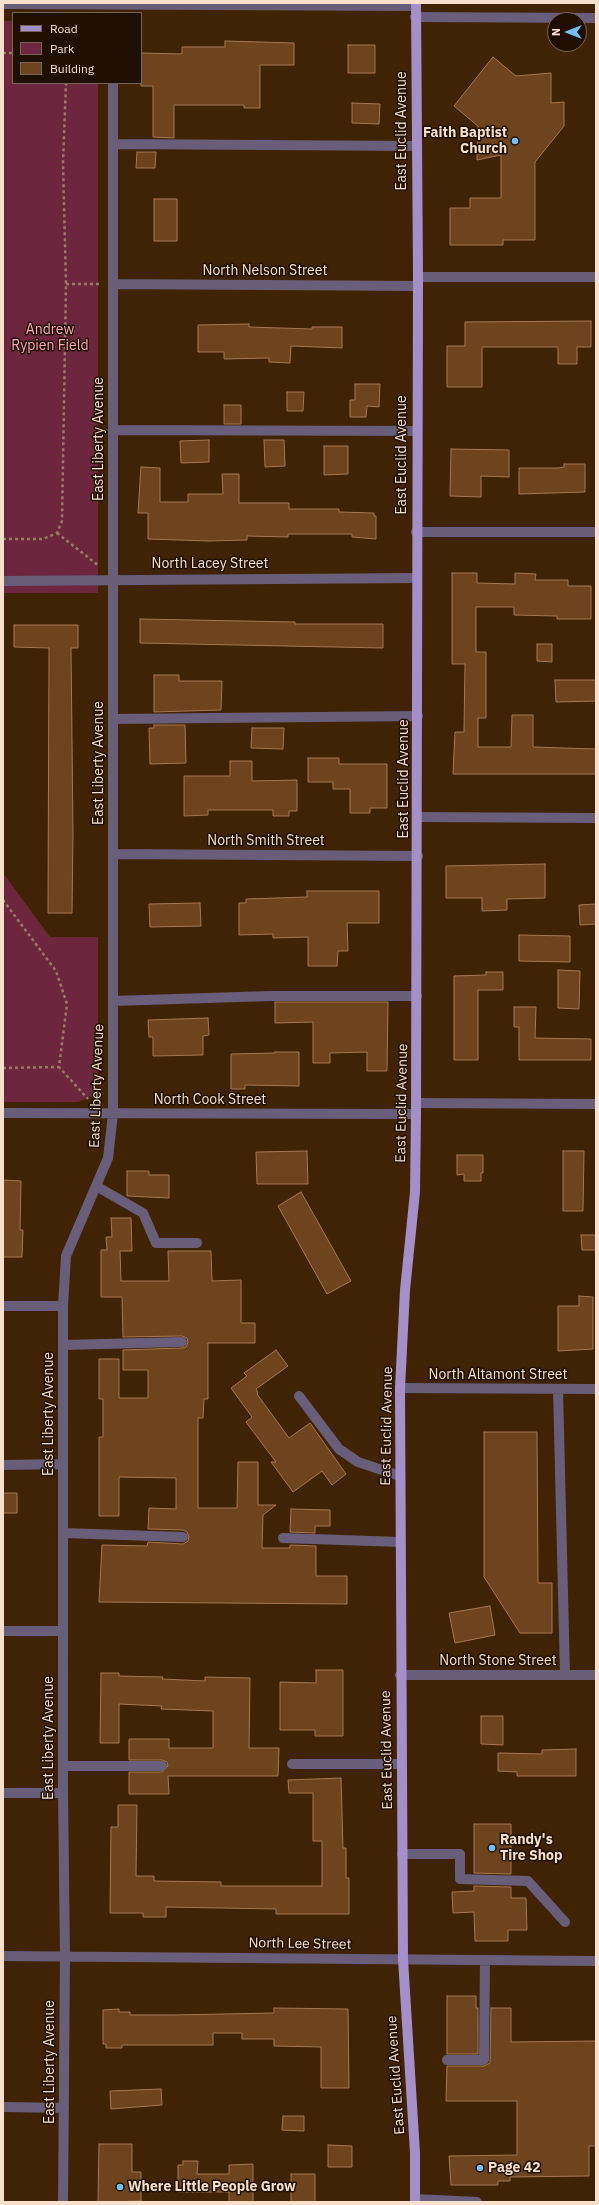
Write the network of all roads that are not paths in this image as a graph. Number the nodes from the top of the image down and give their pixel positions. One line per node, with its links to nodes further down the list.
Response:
1 (3, 4): 3 (street)
2 (416, 4): 3 (street); 4 (main road, East Euclid Avenue)
3 (113, 7)
4 (416, 17): 5 (street); 8 (main road, East Euclid Avenue)
5 (596, 18)
6 (113, 84): 7 (street, East Liberty Avenue)
7 (113, 144): 8 (street); 11 (street, East Liberty Avenue)
8 (416, 146): 10 (main road, East Euclid Avenue)
9 (596, 277): 10 (street, North Nelson Street)
10 (418, 281): 11 (street, North Nelson Street); 13 (main road, East Euclid Avenue)
11 (113, 284): 12 (street, East Liberty Avenue)
12 (113, 430): 13 (street); 17 (street, East Liberty Avenue)
13 (416, 432): 14 (main road, East Euclid Avenue)
14 (416, 532): 15 (street); 16 (main road, East Euclid Avenue)
15 (596, 532)
16 (417, 578): 17 (street, North Lacey Street); 19 (main road, East Euclid Avenue)
17 (112, 579): 18 (street, North Lacey Street); 20 (street, East Liberty Avenue)
18 (3, 581)
19 (418, 716): 20 (street); 21 (main road, East Euclid Avenue)
20 (113, 719): 23 (street, East Liberty Avenue)
21 (418, 817): 22 (street); 24 (main road, East Euclid Avenue)
22 (596, 818)
23 (114, 854): 24 (street, North Smith Street); 26 (street, East Liberty Avenue)
24 (418, 856): 25 (main road, East Euclid Avenue)
25 (417, 996): 26 (street); 28 (main road, East Euclid Avenue)
26 (113, 1001): 30 (street, East Liberty Avenue)
27 (596, 1104): 28 (street, North Cook Street)
28 (416, 1109): 30 (street, North Cook Street); 37 (main road, East Euclid Avenue)
29 (3, 1113): 30 (street, North Cook Street)
30 (113, 1114): 31 (street, East Liberty Avenue)
31 (96, 1186): 32 (street); 34 (street, East Liberty Avenue)
32 (197, 1243)
33 (3, 1306): 34 (street)
34 (63, 1306): 36 (street, East Liberty Avenue)
35 (182, 1342): 36 (street)
36 (63, 1345): 41 (street, East Liberty Avenue)
37 (400, 1388): 38 (street, North Altamont Street); 43 (main road, East Euclid Avenue)
38 (558, 1389): 39 (street, North Altamont Street); 51 (street)
39 (596, 1389)
40 (299, 1396): 43 (street)
41 (64, 1464): 42 (street); 44 (street, East Liberty Avenue)
42 (3, 1465)
43 (400, 1476): 47 (main road, East Euclid Avenue)
44 (64, 1533): 45 (street); 49 (street, East Liberty Avenue)
45 (183, 1537)
46 (283, 1538): 47 (street)
47 (400, 1542): 50 (main road, East Euclid Avenue)
48 (3, 1631): 49 (street)
49 (63, 1631): 55 (street, East Liberty Avenue)
50 (400, 1675): 51 (street, North Stone Street); 54 (main road, East Euclid Avenue)
51 (565, 1675): 52 (street, North Stone Street)
52 (596, 1675)
53 (292, 1764): 54 (street)
54 (401, 1764): 59 (main road, East Euclid Avenue)
55 (63, 1766): 56 (street); 58 (street, East Liberty Avenue)
56 (162, 1766)
57 (3, 1794): 58 (street)
58 (63, 1794): 62 (street, East Liberty Avenue)
59 (402, 1854): 60 (street); 63 (main road, East Euclid Avenue)
60 (565, 1922)
61 (3, 1956): 62 (street, North Lee Street)
62 (65, 1956): 63 (street, North Lee Street); 68 (street, East Liberty Avenue)
63 (403, 1959): 64 (street, North Lee Street); 69 (main road, East Euclid Avenue)
64 (485, 1960): 65 (street, North Lee Street); 66 (street)
65 (596, 1961)
66 (448, 2060)
67 (3, 2107): 68 (street)
68 (64, 2108): 70 (street, East Liberty Avenue)
69 (415, 2200): 71 (street)
70 (63, 2202)
71 (477, 2202)

